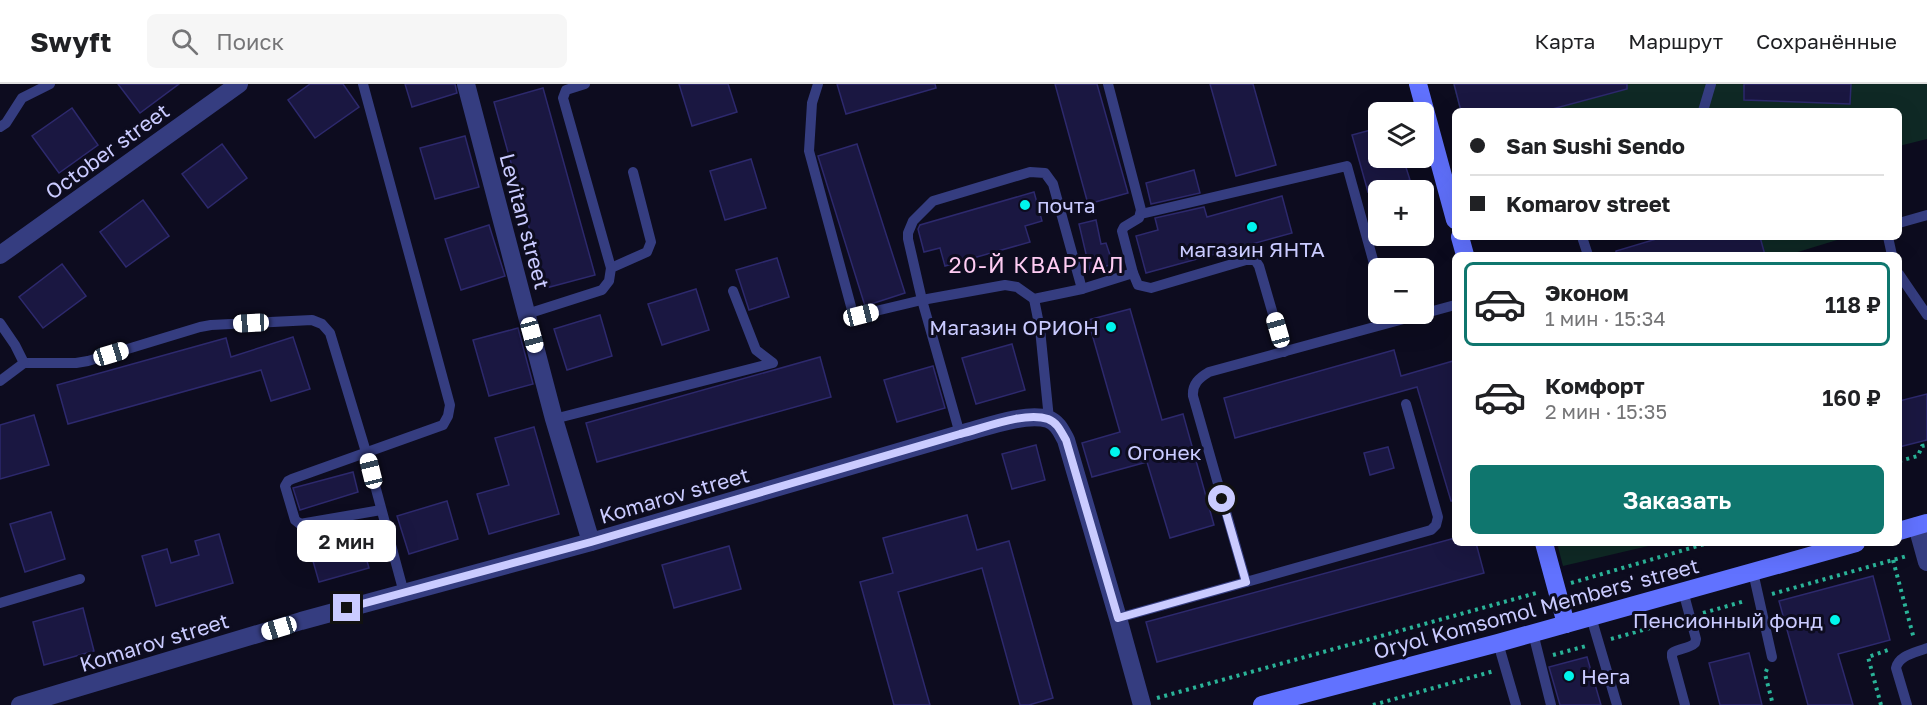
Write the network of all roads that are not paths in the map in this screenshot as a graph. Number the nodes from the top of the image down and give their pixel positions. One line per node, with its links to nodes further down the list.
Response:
1 (50, 84): 11 (lane)
2 (239, 84): 17 (street, October street)
3 (363, 84): 39 (lane)
4 (466, 84): 28 (street, Levitan street)
5 (585, 84): 19 (lane)
6 (818, 84): 25 (lane)
7 (1108, 84): 14 (lane)
8 (1418, 84): 13 (street)
9 (1711, 84): 10 (lane)
10 (1704, 108)
11 (0, 127)
12 (633, 172): 19 (lane)
13 (1452, 209)
14 (1141, 214): 18 (lane); 20 (lane)
15 (1927, 215): 16 (lane)
16 (1902, 221)
17 (0, 255)
18 (1372, 258)
19 (611, 268): 28 (lane)
20 (1133, 273): 22 (lane); 32 (lane)
21 (1902, 278): 29 (lane)
22 (1082, 288): 24 (lane); 25 (lane)
23 (733, 291): 36 (lane)
24 (1034, 299): 25 (lane); 37 (lane)
25 (922, 300): 38 (lane)
26 (1452, 306): 27 (lane)
27 (1434, 309)
28 (527, 314): 36 (street, Levitan street)
29 (1927, 315)
30 (0, 323): 33 (lane)
31 (1371, 324): 32 (lane)
32 (1284, 352): 49 (lane)
33 (24, 363): 34 (lane); 39 (lane)
34 (0, 381)
35 (1406, 404): 49 (lane)
36 (554, 419): 43 (street, Levitan street)
37 (1049, 419): 38 (street, Komarov street); 54 (street)
38 (960, 434): 43 (street, Komarov street)
39 (366, 452): 40 (lane); 40 (lane)
40 (381, 510): 51 (lane)
41 (1922, 525): 42 (street); 46 (street)
42 (1902, 530)
43 (591, 542): 51 (street, Komarov street)
44 (1545, 546): 55 (street)
45 (1845, 546): 47 (street, Oryol Komsomol Members' street)
46 (1919, 559)
47 (1753, 572): 50 (street, Oryol Komsomol Members' street); 59 (lane)
48 (80, 579): 52 (lane)
49 (1246, 582): 54 (lane)
50 (1683, 591): 53 (street, Oryol Komsomol Members' street); 66 (lane)
51 (404, 593): 61 (street, Komarov street)
52 (0, 603)
53 (1591, 617): 55 (street, Oryol Komsomol Members' street); 65 (lane)
54 (1118, 618): 60 (street)
55 (1566, 624): 56 (street, Oryol Komsomol Members' street)
56 (1533, 633): 57 (street, Oryol Komsomol Members' street); 64 (lane)
57 (1498, 643): 62 (street, Oryol Komsomol Members' street); 63 (lane)
58 (1927, 648): 67 (lane)
59 (1772, 657)
60 (1141, 704)
61 (20, 705)
62 (1262, 705)
63 (1516, 705)
64 (1551, 705)
65 (1617, 705)
66 (1685, 705)
67 (1907, 705)

